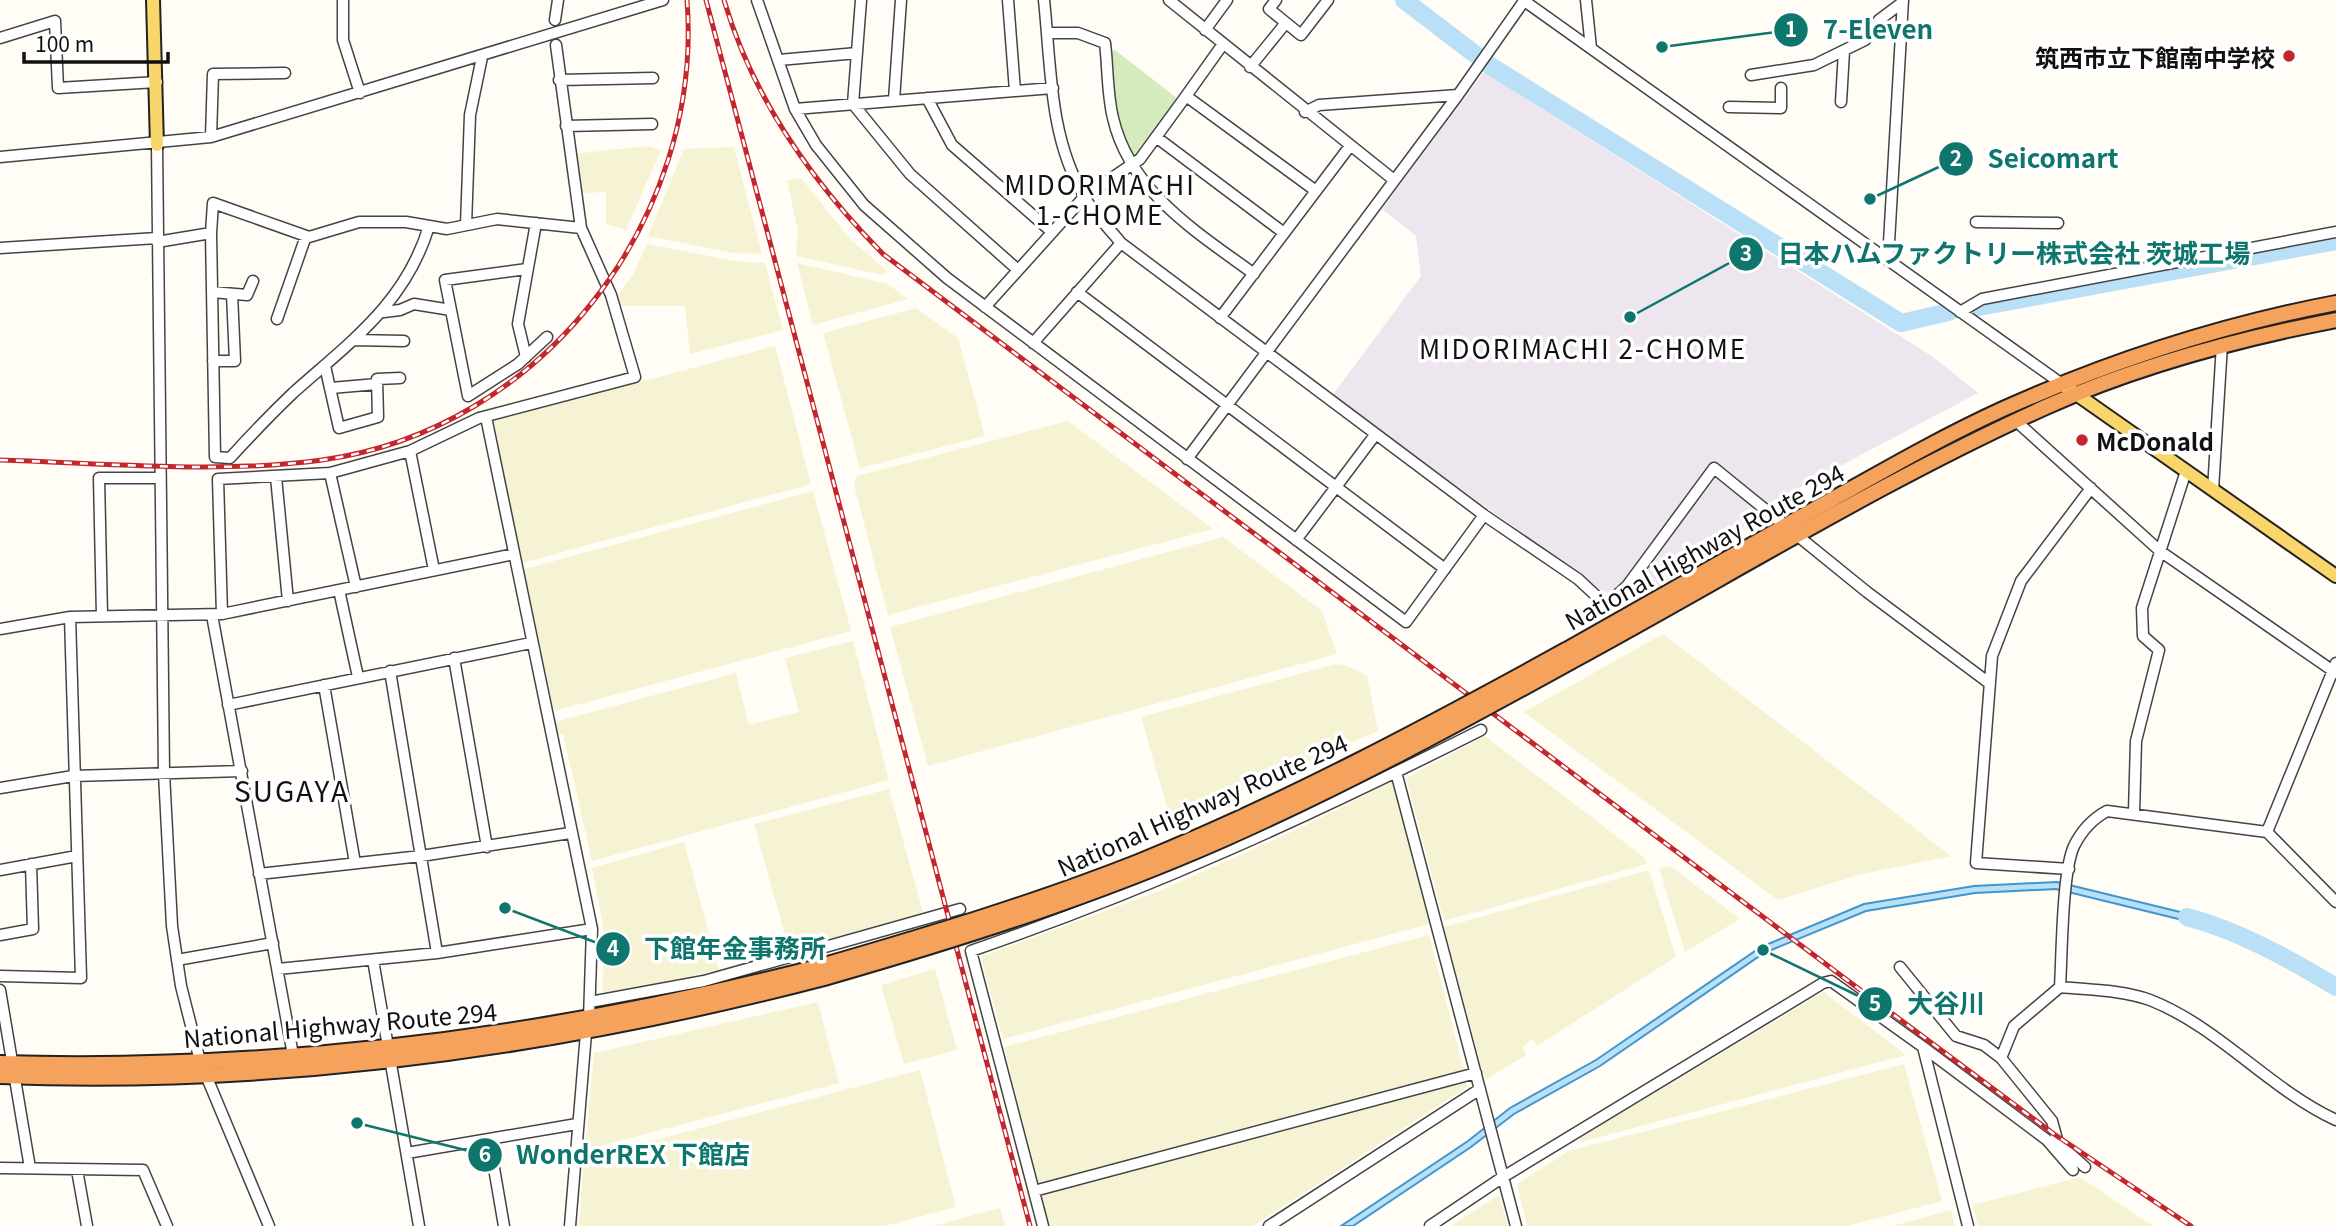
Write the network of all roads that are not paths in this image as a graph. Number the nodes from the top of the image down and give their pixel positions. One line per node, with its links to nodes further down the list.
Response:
1 (153, 0): 34 (main road)
2 (343, 0): 38 (street)
3 (558, 0): 17 (street)
4 (663, 0): 27 (street)
5 (757, 0): 28 (street)
6 (861, 0): 26 (street)
7 (901, 0): 42 (street)
8 (1007, 0): 37 (street)
9 (1044, 0): 20 (street)
10 (1169, 0): 19 (street)
11 (1227, 0): 19 (street)
12 (1276, 0): 18 (street)
13 (1328, 0): 18 (street)
14 (1524, 0): 24 (street); 39 (street)
15 (1586, 0): 24 (street)
16 (1903, 1): 25 (street); 73 (street)
17 (555, 20)
18 (1285, 24): 29 (street)
19 (1205, 30): 22 (street)
20 (1048, 33): 35 (street); 55 (street)
21 (0, 38): 34 (street)
22 (1223, 44): 29 (street); 40 (street)
23 (556, 45): 33 (street)
24 (1591, 48): 73 (street)
25 (1844, 51): 31 (street); 43 (street)
26 (857, 52): 28 (street); 44 (street)
27 (482, 57): 38 (street); 62 (street)
28 (779, 60): 46 (street)
29 (1250, 67): 47 (street)
30 (285, 73): 51 (street)
31 (1751, 75)
32 (653, 78): 33 (street)
33 (559, 80): 49 (street)
34 (157, 82): 52 (main road)
35 (1053, 88): 37 (street); 58 (street)
36 (1781, 88): 45 (street)
37 (1015, 91): 41 (street)
38 (360, 93): 51 (street)
39 (1458, 95): 47 (street); 56 (street)
40 (1186, 96): 50 (street); 57 (street)
41 (927, 98): 42 (street); 65 (street)
42 (894, 100): 44 (street)
43 (1841, 102)
44 (853, 104): 46 (street); 75 (street)
45 (1729, 107)
46 (795, 108): 82 (street)
47 (1306, 112): 53 (street)
48 (652, 124): 49 (street)
49 (566, 126): 64 (street)
50 (1156, 136): 55 (street); 68 (street)
51 (211, 137): 52 (street)
52 (157, 145): 54 (street); 70 (street)
53 (1350, 146): 56 (street); 57 (street)
54 (0, 157)
55 (1132, 167): 58 (street); 76 (street)
56 (1394, 180): 94 (street)
57 (1316, 191): 68 (street)
58 (1084, 197): 65 (street); 71 (street)
59 (1976, 222): 61 (street)
60 (537, 223): 62 (street); 64 (street); 74 (street)
61 (2058, 223)
62 (466, 225): 63 (street)
63 (429, 226): 69 (street); 84 (street)
64 (581, 228): 104 (street)
65 (1052, 232): 75 (street)
66 (2336, 232): 85 (street)
67 (211, 233): 69 (street); 70 (street); 78 (street)
68 (1284, 233): 76 (street)
69 (306, 236): 87 (street)
70 (157, 240): 72 (street); 112 (street)
71 (1121, 243): 79 (street); 86 (street)
72 (0, 248)
73 (1888, 260): 85 (street)
74 (527, 269): 83 (street); 95 (street)
75 (1018, 270): 82 (street)
76 (1254, 274): 86 (street)
77 (253, 281): 80 (street)
78 (212, 292): 80 (street); 96 (street)
79 (1077, 292): 92 (street); 103 (street)
80 (232, 294): 96 (street)
81 (2336, 303): 100 (highway, National Highway Route 294)
82 (985, 307): 92 (street)
83 (451, 310): 84 (street); 95 (street)
84 (384, 312): 90 (street)
85 (1960, 312): 100 (street)
86 (1220, 318): 94 (street)
87 (277, 319)
88 (2336, 320): 93 (highway, National Highway Route 294)
89 (547, 337): 95 (street)
90 (354, 340): 91 (street); 97 (street)
91 (404, 341)
92 (1033, 342): 108 (street)
93 (2222, 344): 102 (highway, National Highway Route 294); 115 (street)
94 (1265, 354): 103 (street); 106 (street)
95 (526, 357)
96 (213, 362): 97 (street)
97 (325, 366): 101 (street)
98 (400, 379): 99 (street)
99 (377, 384): 101 (street); 101 (street)
100 (2062, 384): 102 (main road); 117 (highway, National Highway Route 294)
101 (331, 388)
102 (2076, 394): 105 (highway, National Highway Route 294); 109 (main road)
103 (1227, 407): 108 (street); 113 (street)
104 (486, 417): 107 (street); 121 (street)
105 (2016, 421): 114 (street); 118 (highway, National Highway Route 294)
106 (1375, 435): 113 (street); 116 (street)
107 (410, 451): 110 (street); 123 (street)
108 (1187, 459): 119 (street)
109 (2186, 471): 115 (main road); 120 (street)
110 (330, 473): 111 (street); 125 (street)
111 (276, 477): 127 (street); 129 (street)
112 (160, 478): 128 (street); 130 (street)
113 (1336, 488): 119 (street); 122 (street)
114 (2091, 488): 120 (street); 139 (street)
115 (2213, 490): 124 (main road)
116 (1484, 515): 117 (street); 122 (street)
117 (1786, 526): 118 (street); 134 (highway, National Highway Route 294)
118 (1799, 536): 134 (highway, National Highway Route 294); 139 (street)
119 (1296, 540): 122 (street)
120 (2160, 551): 136 (street); 148 (street)
121 (514, 554): 123 (street); 133 (street)
122 (1445, 569)
123 (434, 570): 125 (street)
124 (2336, 576)
125 (356, 587): 126 (street)
126 (339, 590): 127 (street); 138 (street)
127 (288, 601): 129 (street)
128 (163, 615): 129 (street); 130 (street); 145 (street)
129 (217, 615): 141 (street)
130 (102, 616): 131 (street)
131 (70, 617): 132 (street); 146 (street)
132 (0, 629)
133 (531, 643): 135 (street); 150 (street)
134 (1569, 655): 173 (highway, National Highway Route 294, bridge)
135 (454, 658): 137 (street); 151 (street)
136 (2334, 669): 149 (street)
137 (390, 671): 138 (street); 153 (street)
138 (358, 677): 140 (street)
139 (1989, 683): 157 (street)
140 (324, 685): 141 (street); 154 (street)
141 (228, 705): 143 (street)
142 (1481, 730): 144 (street)
143 (242, 771): 145 (street); 158 (street)
144 (1396, 772): 180 (street); 192 (street)
145 (164, 773): 146 (street); 165 (street)
146 (73, 776): 147 (street); 152 (street)
147 (0, 788)
148 (2134, 814): 149 (street); 157 (street)
149 (2267, 832): 159 (street)
150 (570, 833): 151 (street); 161 (street)
151 (487, 847): 153 (street)
152 (77, 856): 155 (street); 169 (street)
153 (421, 856): 154 (street); 164 (street)
154 (355, 863): 158 (street)
155 (31, 864): 156 (street); 162 (street)
156 (0, 870)
157 (2068, 872): 170 (street)
158 (259, 874): 163 (street)
159 (2336, 902)
160 (960, 909): 172 (street)
161 (592, 929): 164 (street); 172 (street)
162 (0, 935)
163 (273, 943): 165 (street); 168 (street)
164 (437, 953): 166 (street)
165 (177, 960): 178 (street)
166 (373, 960): 168 (street); 176 (street)
167 (1899, 967): 177 (street)
168 (278, 969): 175 (street)
169 (0, 976)
170 (2060, 987): 177 (street); 182 (street)
171 (0, 990): 179 (street)
172 (590, 1002): 173 (street)
173 (587, 1026): 176 (highway, National Highway Route 294); 183 (street)
174 (1923, 1047): 190 (street); 191 (street); 203 (street)
175 (293, 1055): 176 (highway, National Highway Route 294); 178 (highway, National Highway Route 294)
176 (390, 1055): 178 (highway, National Highway Route 294); 185 (street)
177 (2001, 1058): 186 (street)
178 (202, 1068): 179 (highway, National Highway Route 294); 195 (street)
179 (7, 1070): 188 (street)
180 (1476, 1073): 181 (street); 192 (street)
181 (1482, 1094): 191 (street); 200 (street)
182 (2336, 1120)
183 (578, 1124): 184 (street); 198 (street)
184 (489, 1139): 185 (street); 197 (street)
185 (407, 1153): 196 (street)
186 (2085, 1167)
187 (0, 1168): 188 (street)
188 (30, 1168): 189 (street)
189 (77, 1170): 193 (street); 194 (street)
190 (2073, 1170)
191 (1502, 1174): 201 (street); 202 (street)
192 (1034, 1191): 199 (street)
193 (87, 1226)
194 (167, 1226)
195 (269, 1226)
196 (419, 1226)
197 (504, 1226)
198 (570, 1226)
199 (1043, 1226)
200 (1269, 1226)
201 (1430, 1226)
202 (1516, 1226)
203 (1968, 1226)

